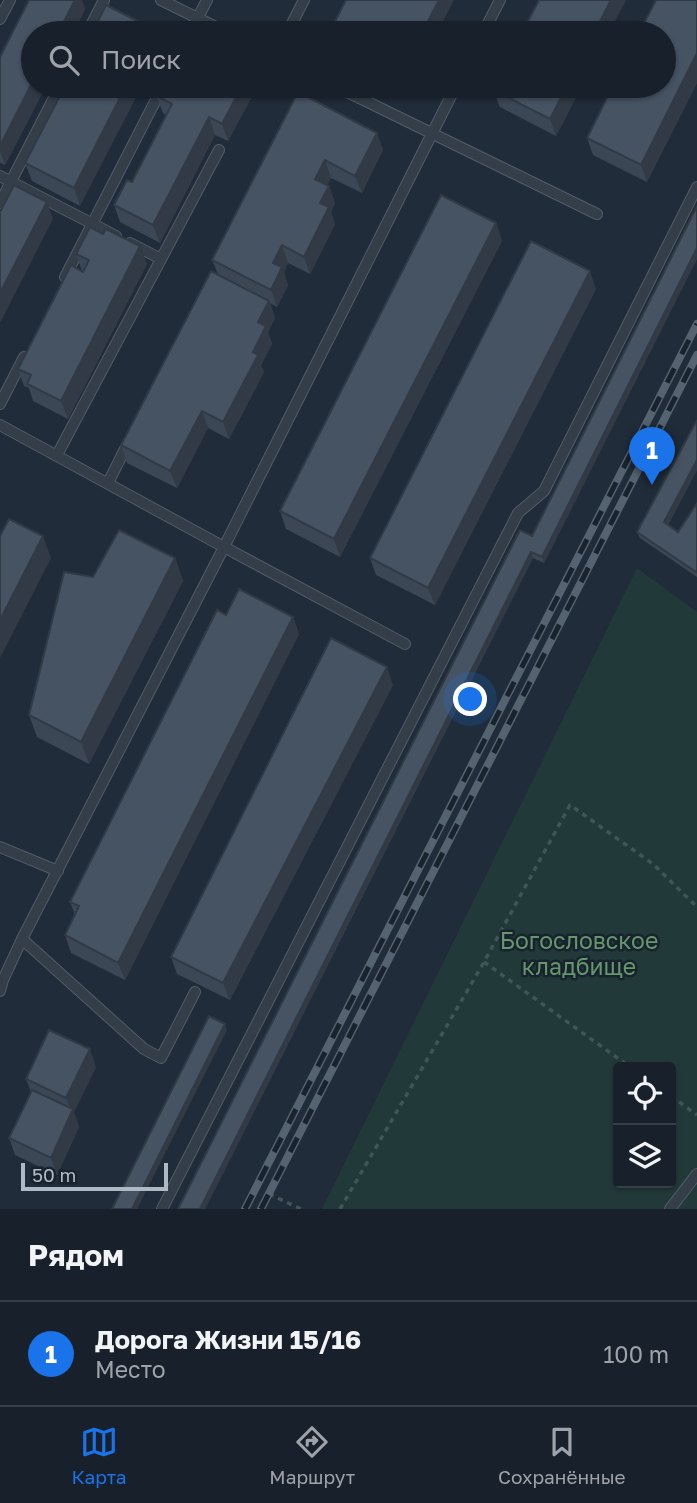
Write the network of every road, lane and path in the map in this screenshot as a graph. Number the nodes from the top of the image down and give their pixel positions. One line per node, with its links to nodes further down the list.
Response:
1 (10, 0): 8 (lane)
2 (104, 0): 9 (lane)
3 (161, 0): 7 (lane)
4 (207, 0): 7 (lane)
5 (304, 0): 12 (lane)
6 (500, 0): 13 (lane)
7 (198, 18): 10 (lane); 11 (lane)
8 (0, 19)
9 (93, 21)
10 (196, 21)
11 (204, 21)
12 (293, 21)
13 (489, 21)
14 (54, 98): 23 (lane)
15 (157, 98): 27 (lane)
16 (304, 98): 19 (lane)
17 (360, 98): 20 (lane)
18 (450, 98): 20 (lane)
19 (291, 123)
20 (432, 133): 26 (lane); 36 (lane)
21 (219, 150): 28 (lane)
22 (0, 176): 23 (lane)
23 (11, 181): 25 (lane); 27 (lane)
24 (697, 187): 50 (lane)
25 (0, 203)
26 (597, 214)
27 (92, 224): 28 (lane); 29 (lane)
28 (161, 259): 34 (lane)
29 (62, 284)
30 (31, 344): 31 (lane)
31 (0, 404)
32 (0, 425): 34 (lane)
33 (133, 433): 35 (lane)
34 (57, 455): 35 (lane)
35 (108, 483): 36 (lane)
36 (224, 547): 37 (lane); 39 (lane)
37 (405, 644)
38 (0, 847): 39 (lane)
39 (58, 871): 41 (lane)
40 (697, 907): 42 (path)
41 (22, 939): 43 (lane); 44 (lane)
42 (484, 962): 45 (path); 52 (path)
43 (0, 991)
44 (195, 992)
45 (623, 1062)
46 (676, 1100): 47 (path)
47 (697, 1115)
48 (697, 1174): 53 (lane)
49 (269, 1194): 51 (path)
50 (162, 1209)
51 (301, 1209)
52 (340, 1209)
53 (670, 1209)

